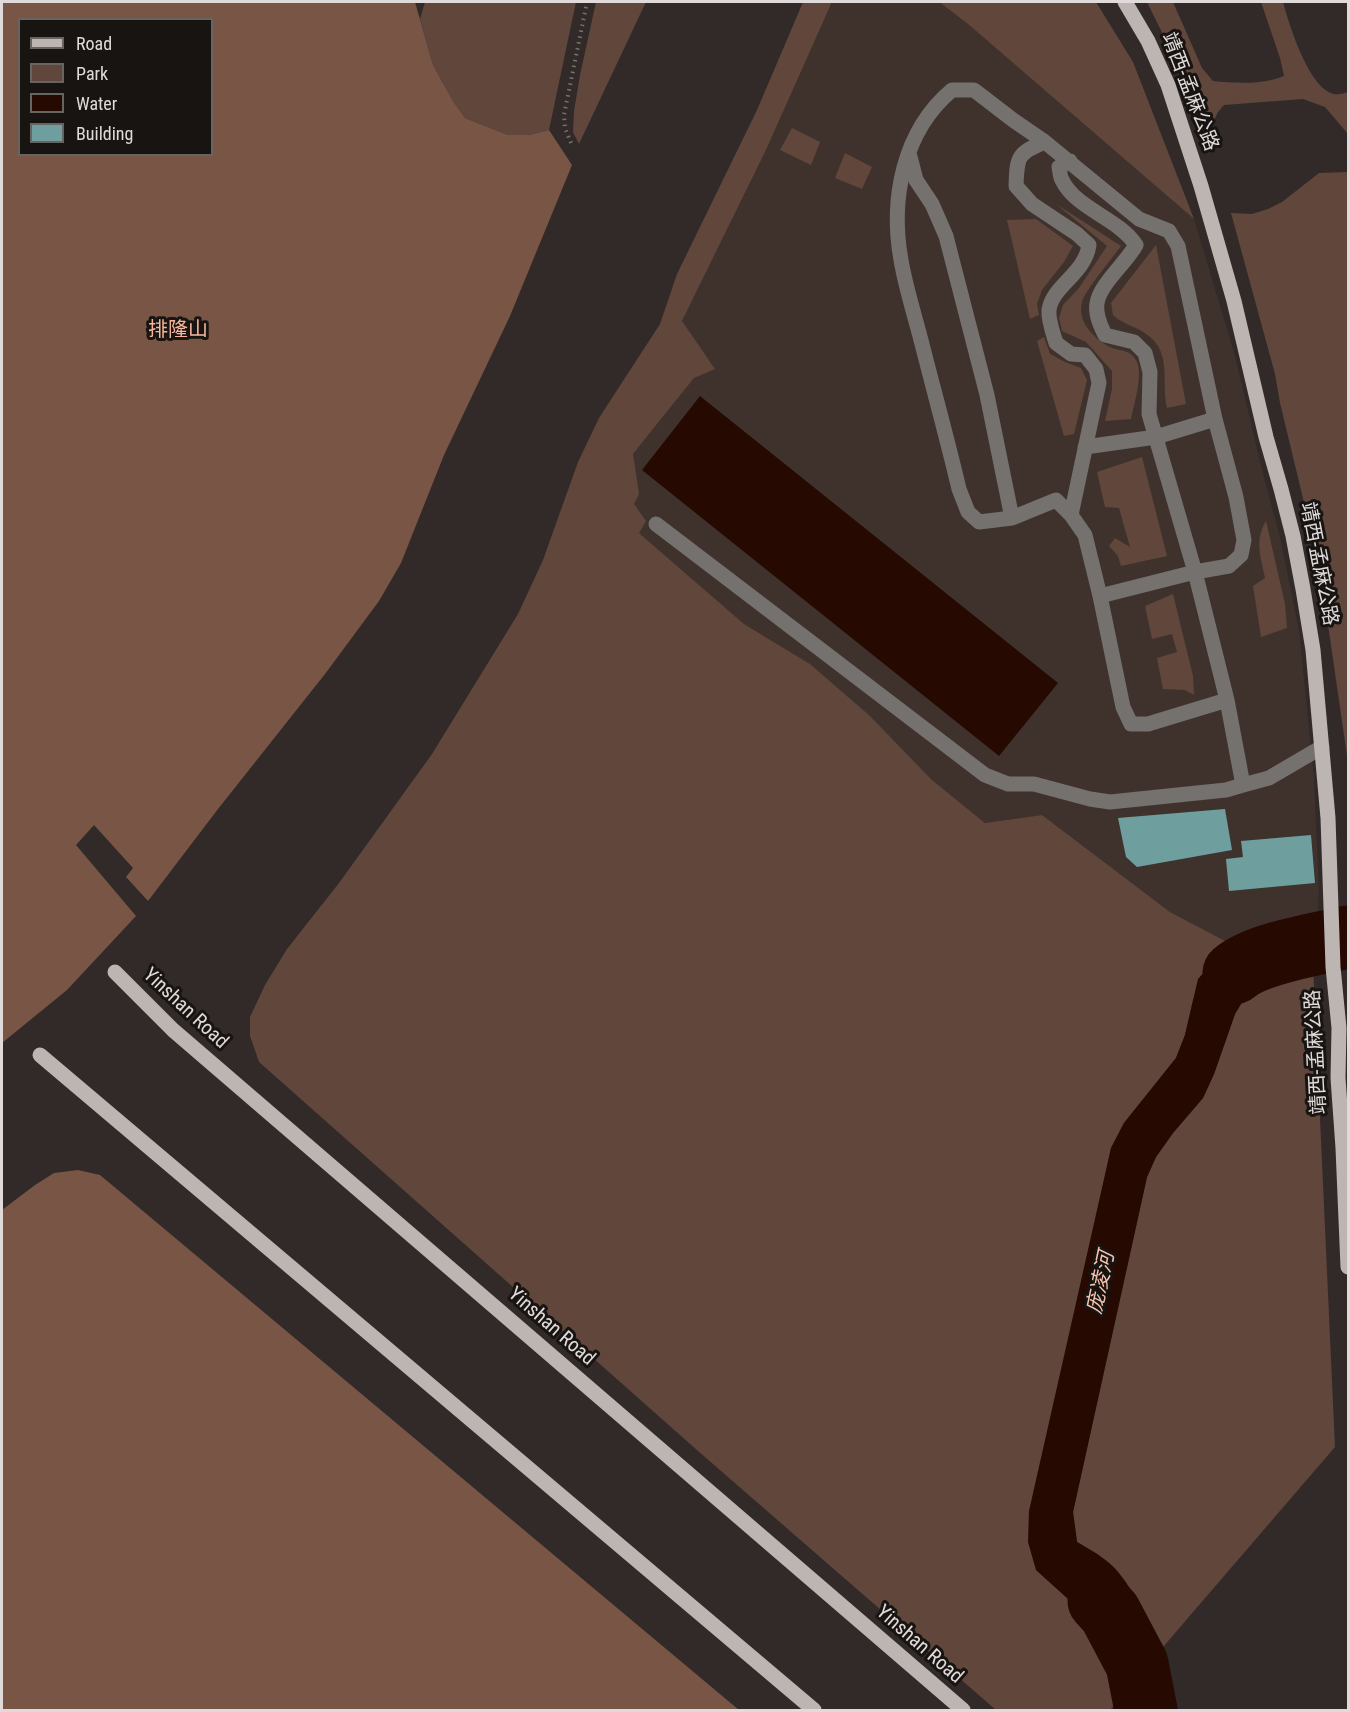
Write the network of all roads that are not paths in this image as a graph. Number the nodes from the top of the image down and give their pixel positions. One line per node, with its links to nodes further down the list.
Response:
1 (1125, 2): 14 (main road, 靖西-孟麻公路)
2 (1045, 142): 3 (lane); 4 (lane); 7 (lane)
3 (909, 150): 9 (lane); 9 (lane)
4 (1070, 161): 5 (lane); 6 (lane)
5 (1215, 419): 6 (lane); 11 (lane)
6 (1156, 437): 7 (lane); 11 (lane)
7 (1085, 447): 8 (lane)
8 (1071, 515): 9 (lane); 12 (lane)
9 (1011, 518)
10 (656, 524): 15 (lane)
11 (1195, 572): 12 (lane); 13 (lane)
12 (1100, 596): 13 (lane)
13 (1227, 700): 15 (lane)
14 (1322, 747): 15 (lane); 18 (main road, 靖西-孟麻公路)
15 (1243, 786)
16 (115, 972): 20 (main road, Yinshan Road)
17 (40, 1055): 19 (main road)
18 (1348, 1267)
19 (814, 1710)
20 (963, 1710)

